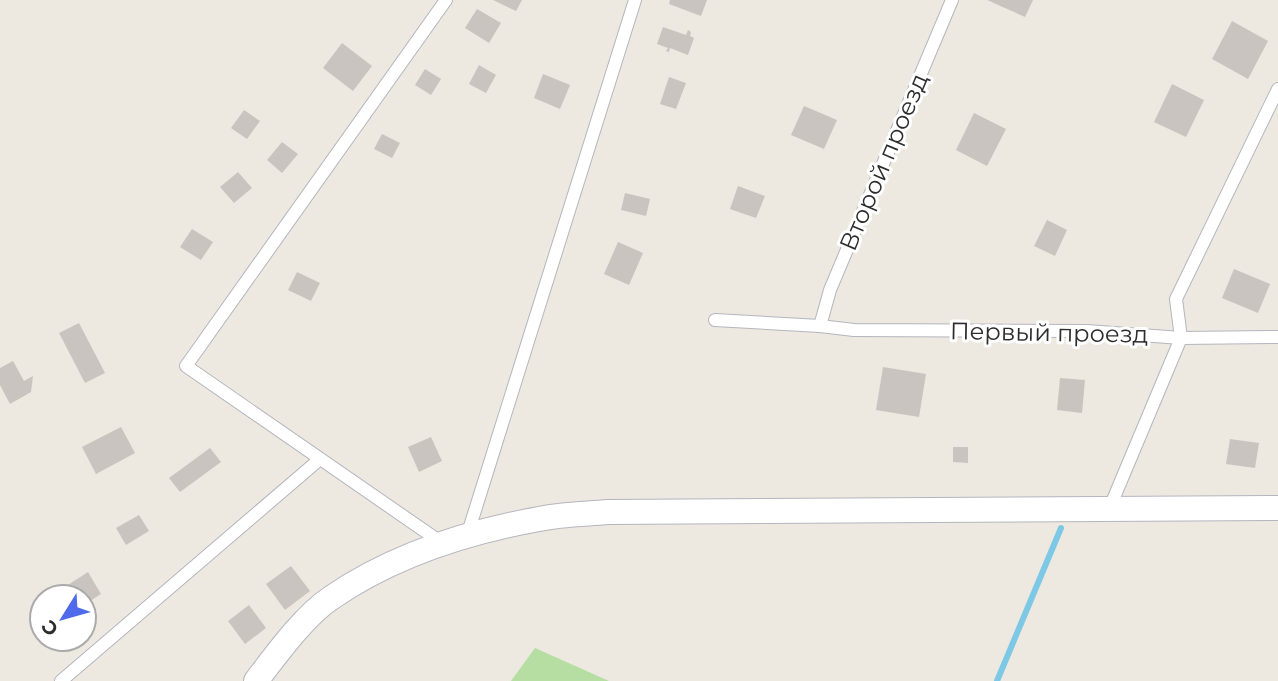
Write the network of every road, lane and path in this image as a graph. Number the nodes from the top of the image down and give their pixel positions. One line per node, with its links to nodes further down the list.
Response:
1 (446, 0): 9 (lane)
2 (635, 0): 12 (lane)
3 (952, 0): 6 (lane, Второй проезд)
4 (1278, 89): 8 (lane)
5 (715, 320): 6 (lane, Первый проезд)
6 (820, 326): 8 (lane, Первый проезд)
7 (1278, 337): 8 (lane, Первый проезд)
8 (1181, 338): 10 (lane)
9 (320, 459): 13 (lane); 14 (lane)
10 (1110, 507): 11 (street); 12 (street)
11 (1278, 508)
12 (467, 536): 13 (street)
13 (443, 543): 15 (street)
14 (61, 681)
15 (256, 681)

